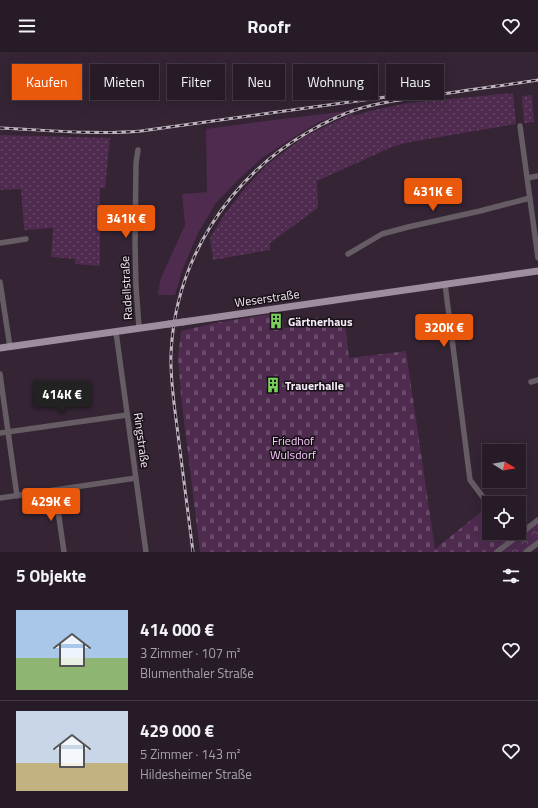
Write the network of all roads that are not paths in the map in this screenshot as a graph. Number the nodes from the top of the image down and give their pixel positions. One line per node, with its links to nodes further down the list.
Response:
1 (520, 126): 4 (street)
2 (138, 150): 13 (street, Radellstraße)
3 (538, 176): 4 (street)
4 (527, 178): 5 (street)
5 (530, 198): 8 (street); 9 (street)
6 (26, 239): 7 (street)
7 (0, 243)
8 (348, 254)
9 (538, 258)
10 (538, 271): 12 (main road, Weserstraße)
11 (0, 282): 15 (street)
12 (445, 284): 13 (main road, Weserstraße, bridge); 26 (street)
13 (139, 328): 14 (main road, Weserstraße)
14 (116, 332): 15 (main road, Weserstraße); 20 (street, Ringstraße)
15 (10, 347): 16 (main road, Weserstraße)
16 (0, 348)
17 (0, 374): 21 (street)
18 (538, 380): 19 (street)
19 (531, 382)
20 (127, 415): 21 (street); 23 (street, Ringstraße)
21 (9, 431): 22 (street); 25 (street)
22 (0, 433)
23 (136, 478): 24 (street); 33 (street, Ringstraße)
24 (55, 490): 25 (street); 32 (street)
25 (18, 496): 27 (street)
26 (483, 496)
27 (0, 498)
28 (538, 520): 29 (street)
29 (526, 527)
30 (508, 540): 34 (street)
31 (538, 543): 35 (street)
32 (64, 552)
33 (146, 552)
34 (497, 552)
35 (526, 552)

